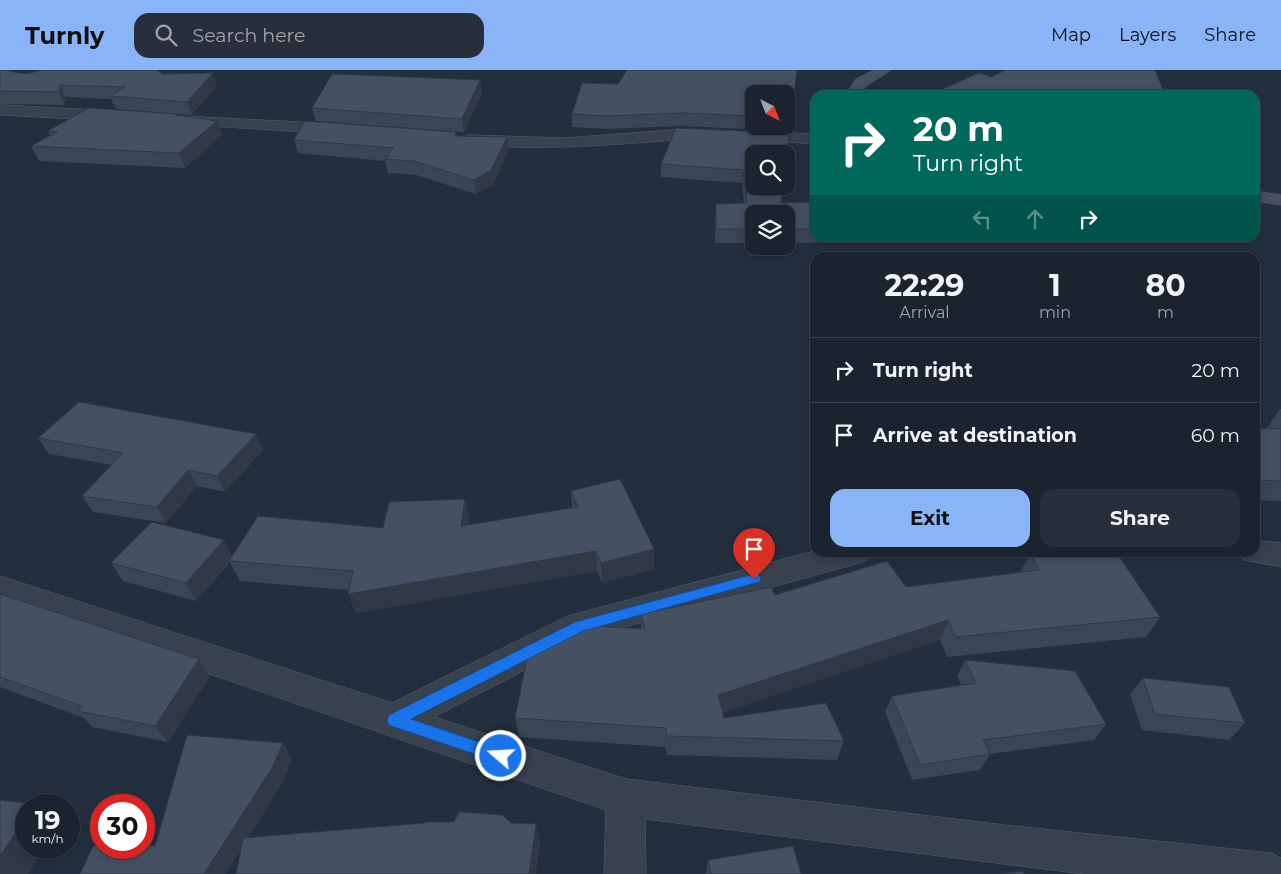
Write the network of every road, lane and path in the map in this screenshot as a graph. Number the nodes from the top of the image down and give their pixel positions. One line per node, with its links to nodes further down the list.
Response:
1 (884, 70): 2 (main road)
2 (856, 90)
3 (0, 110): 4 (street)
4 (130, 117)
5 (168, 120): 6 (street)
6 (360, 130)
7 (457, 138): 8 (street)
8 (810, 139)
9 (1260, 197): 10 (main road)
10 (1281, 200)
11 (1260, 553): 12 (street)
12 (1281, 555)
13 (837, 557): 15 (street)
14 (4, 597): 15 (street)
15 (394, 720): 16 (street)
16 (626, 798): 17 (street); 18 (street)
17 (625, 874)
18 (1271, 874)

